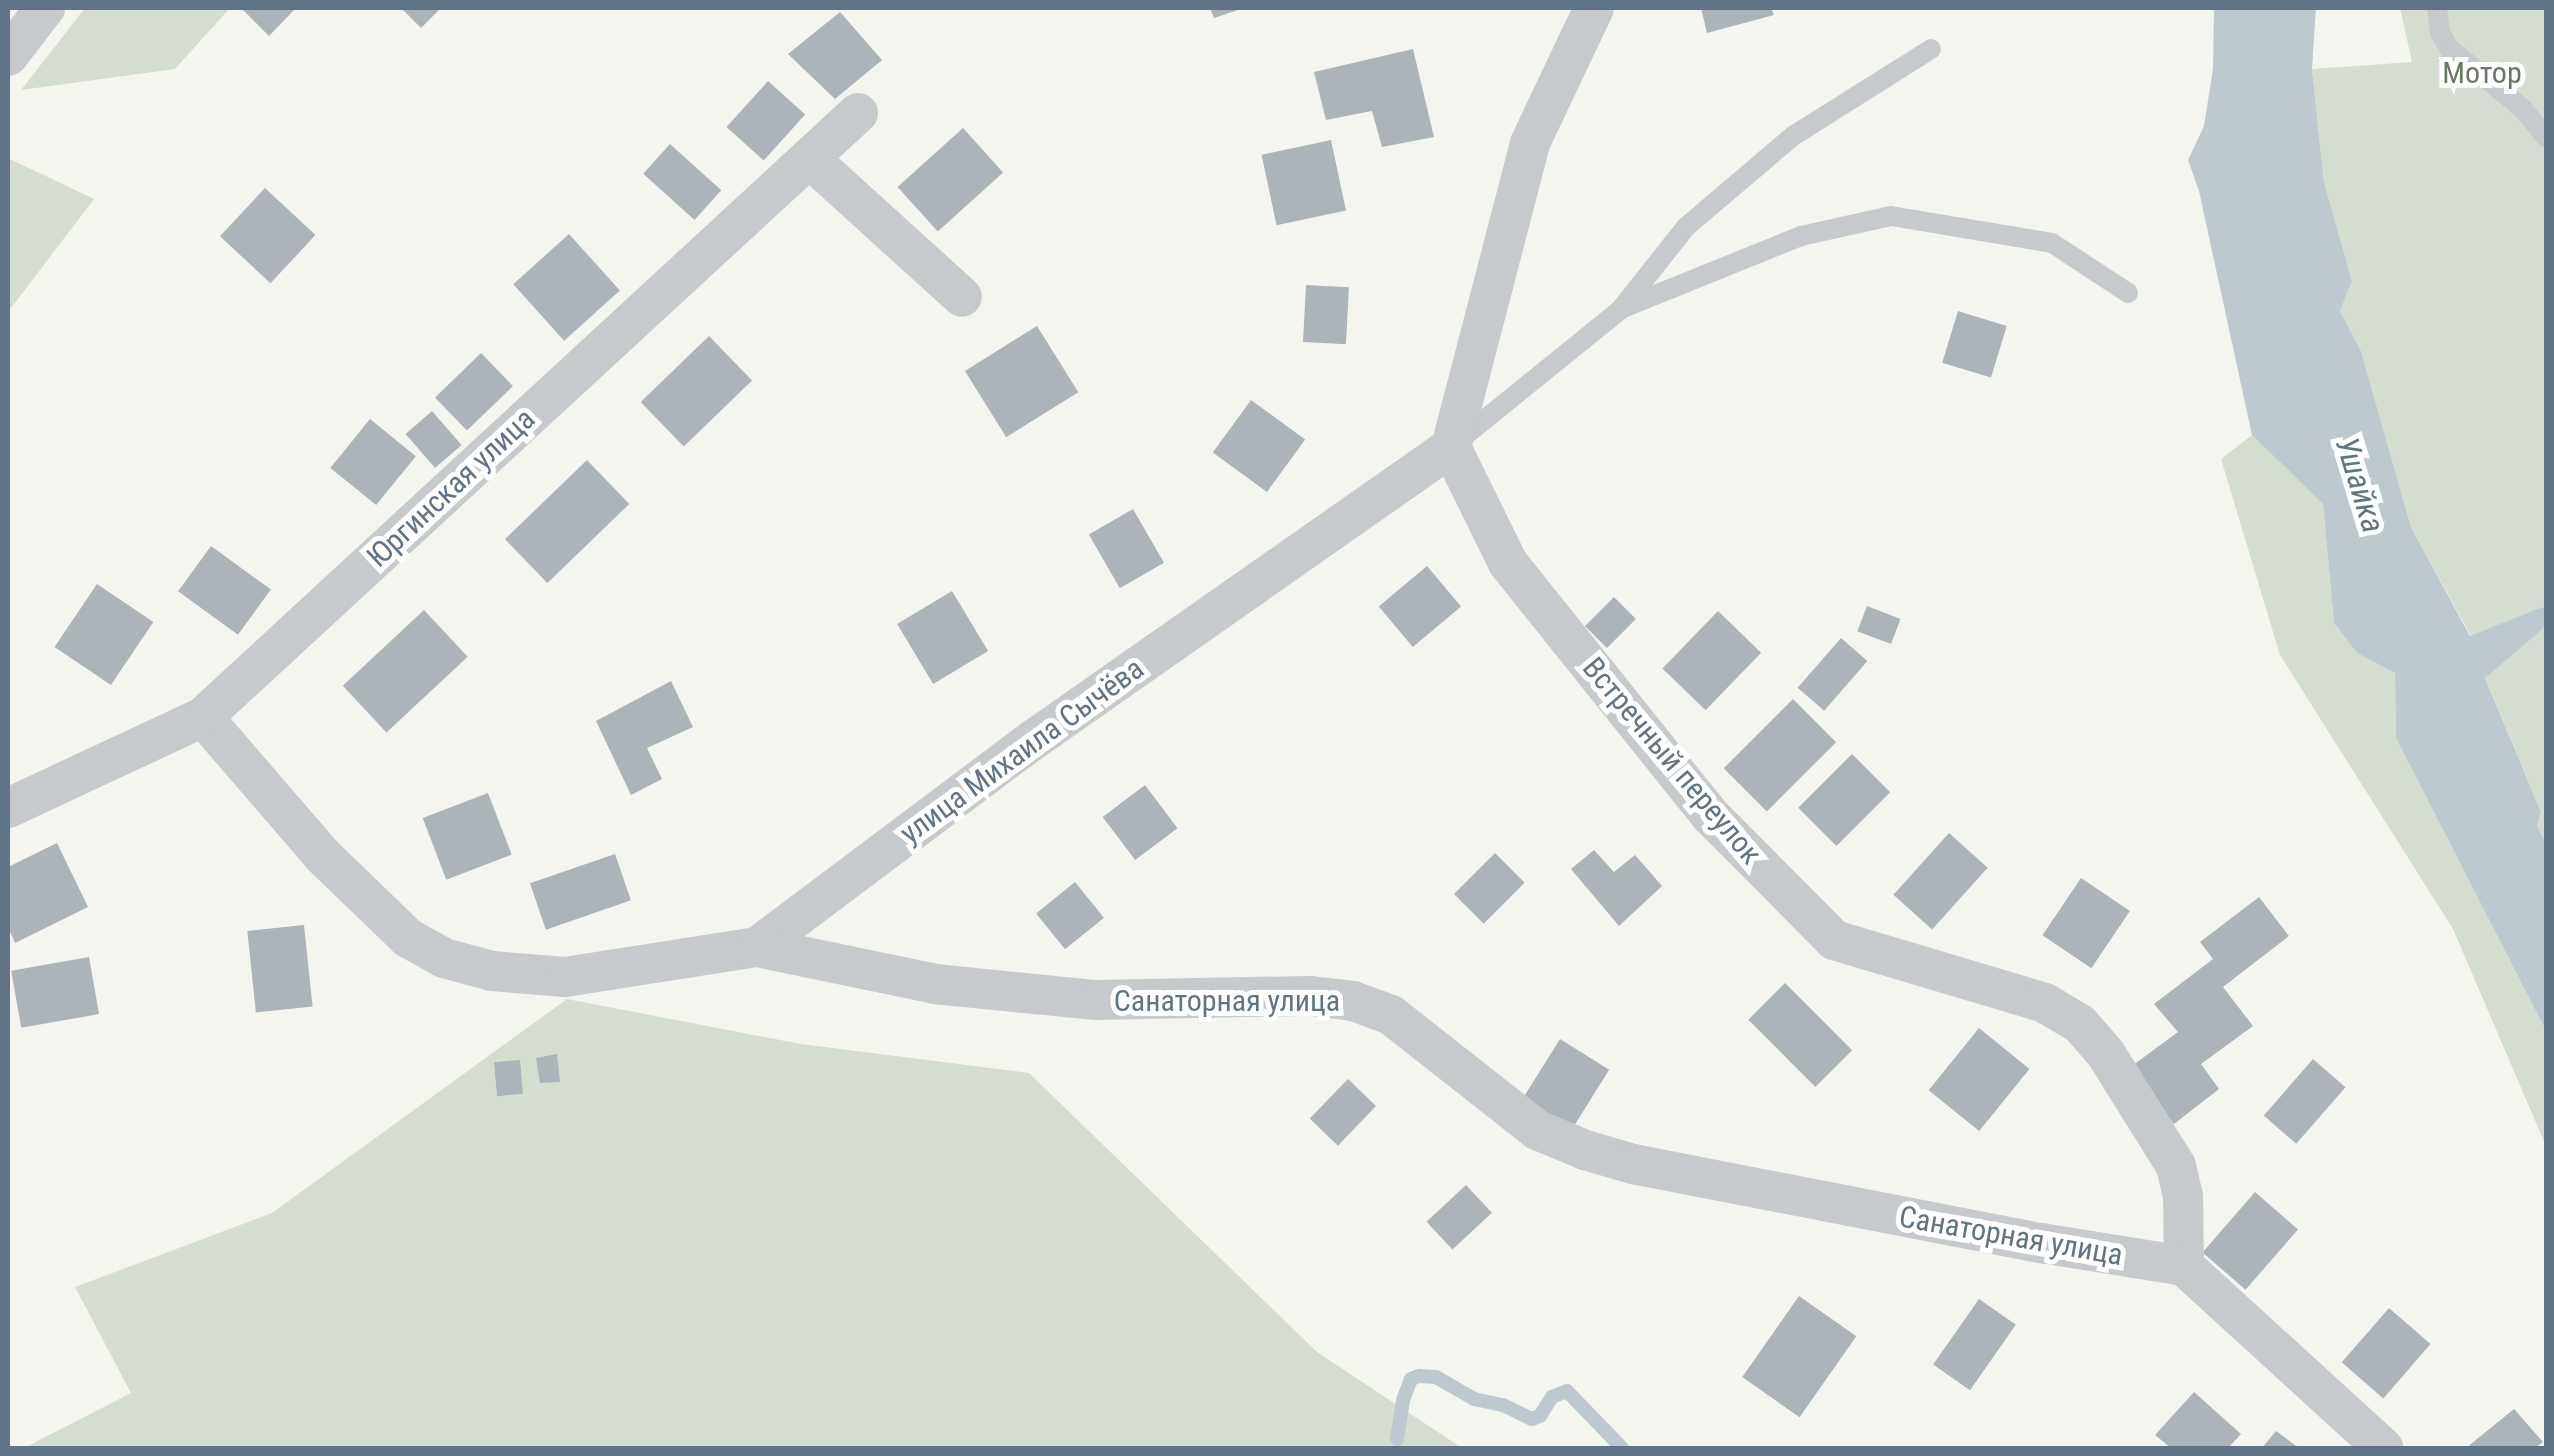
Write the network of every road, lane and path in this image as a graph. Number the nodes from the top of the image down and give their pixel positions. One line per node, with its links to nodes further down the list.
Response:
1 (45, 8): 5 (street)
2 (1594, 8): 12 (street)
3 (2437, 8): 7 (lane)
4 (1931, 50): 11 (lane)
5 (8, 56)
6 (858, 113): 8 (street, Юргинская улица)
7 (2546, 136)
8 (810, 159): 10 (street); 13 (street, Юргинская улица)
9 (2128, 292): 11 (lane)
10 (962, 297)
11 (1621, 309): 12 (lane)
12 (1452, 447): 15 (street, улица Михаила Сычёва); 16 (street, Встречный переулок)
13 (204, 717): 14 (street, Юргинская улица); 15 (street, улица Михаила Сычёва)
14 (8, 808)
15 (757, 947): 16 (street, Санаторная улица)
16 (2184, 1266): 17 (street)
17 (2383, 1448)

